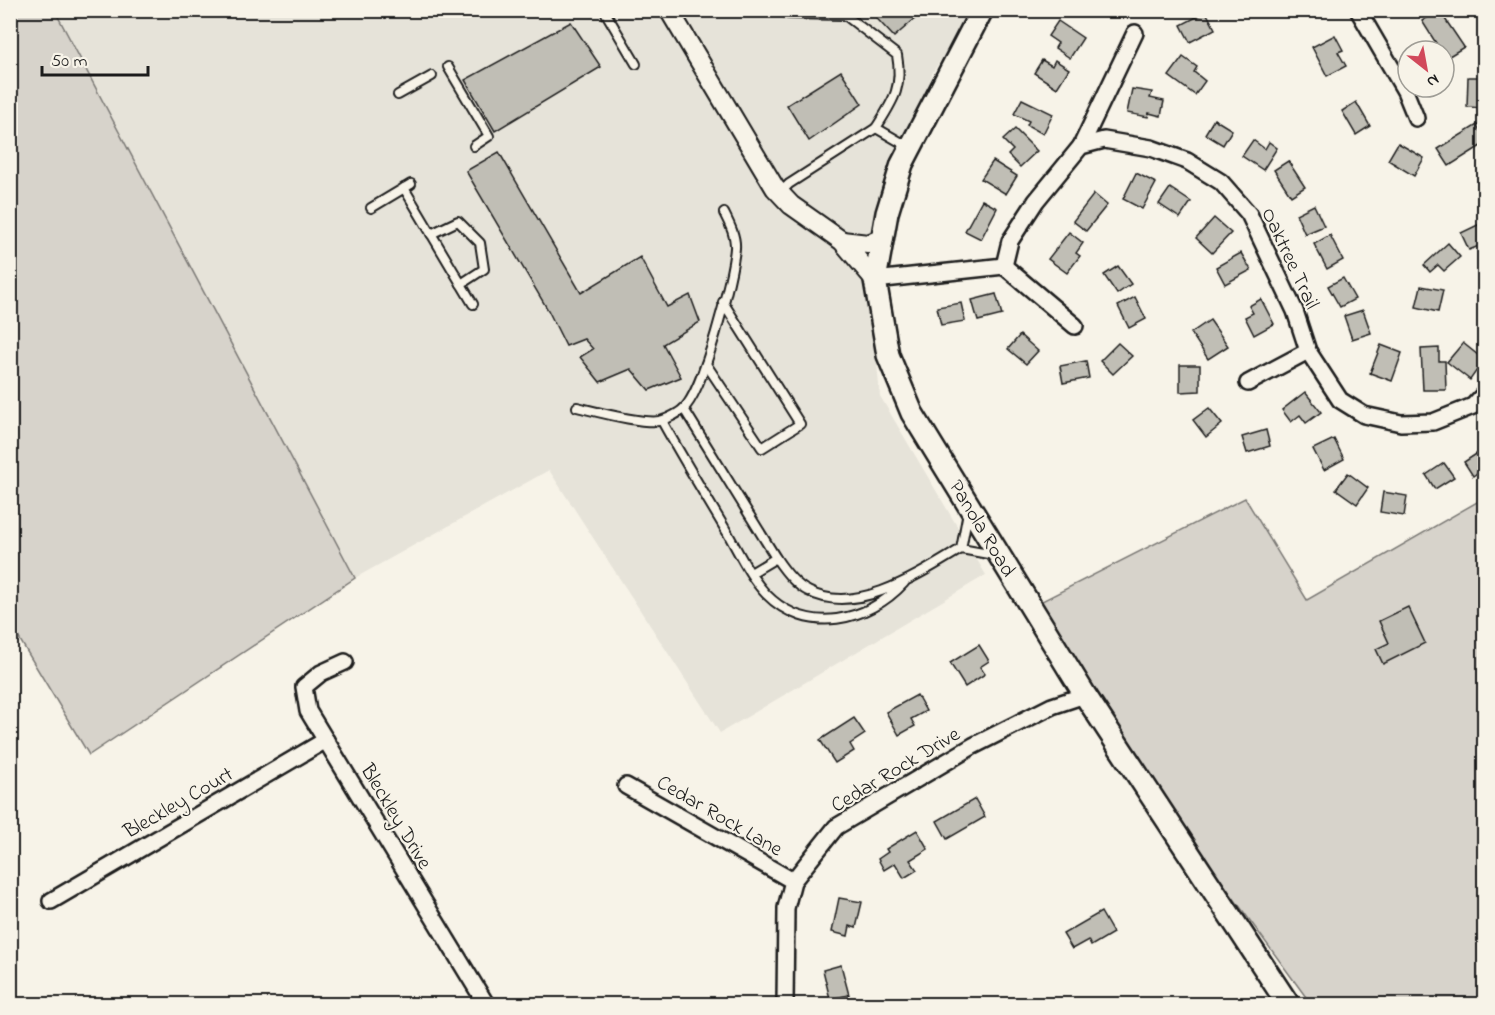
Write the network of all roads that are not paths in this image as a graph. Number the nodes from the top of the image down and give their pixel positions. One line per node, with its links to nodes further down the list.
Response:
1 (604, 10): 7 (lane)
2 (669, 10): 16 (street)
3 (778, 10): 12 (lane)
4 (1358, 10): 11 (street)
5 (973, 13): 15 (main road, Panola Road)
6 (1135, 33): 14 (street)
7 (636, 64)
8 (448, 67): 13 (lane)
9 (432, 76): 10 (lane)
10 (398, 95)
11 (1416, 118)
12 (876, 128): 15 (lane); 16 (lane)
13 (474, 146)
14 (1081, 146): 22 (street); 28 (street, Oaktree Trail)
15 (911, 148): 20 (main road, Panola Road)
16 (780, 193): 21 (street)
17 (371, 208): 19 (lane)
18 (724, 213): 25 (lane)
19 (431, 234): 24 (lane); 24 (lane)
20 (882, 238): 21 (street); 23 (main road, Panola Road)
21 (842, 241): 23 (street)
22 (1004, 266): 23 (street); 27 (street)
23 (875, 280): 35 (main road, Panola Road)
24 (461, 284): 26 (lane)
25 (723, 302): 29 (lane); 29 (lane)
26 (473, 304)
27 (1075, 326)
28 (1308, 351): 30 (street); 31 (street, Oaktree Trail)
29 (706, 364): 33 (lane)
30 (1248, 383)
31 (1485, 394)
32 (577, 407): 34 (lane)
33 (684, 409): 34 (lane); 38 (lane)
34 (662, 422): 39 (lane)
35 (969, 506): 36 (lane); 37 (main road, Panola Road)
36 (961, 549): 37 (lane); 40 (lane)
37 (999, 555): 42 (main road, Panola Road)
38 (776, 558): 39 (lane); 40 (lane)
39 (751, 573): 40 (lane)
40 (905, 582)
41 (345, 662): 43 (street, Bleckley Drive)
42 (1085, 696): 45 (street, Cedar Rock Drive); 49 (main road, Panola Road)
43 (326, 740): 46 (street, Bleckley Court); 47 (street, Bleckley Drive)
44 (626, 786): 45 (street, Cedar Rock Lane)
45 (793, 881): 48 (street, Cedar Rock Drive)
46 (51, 901)
47 (486, 1005)
48 (785, 1005)
49 (1288, 1005)

